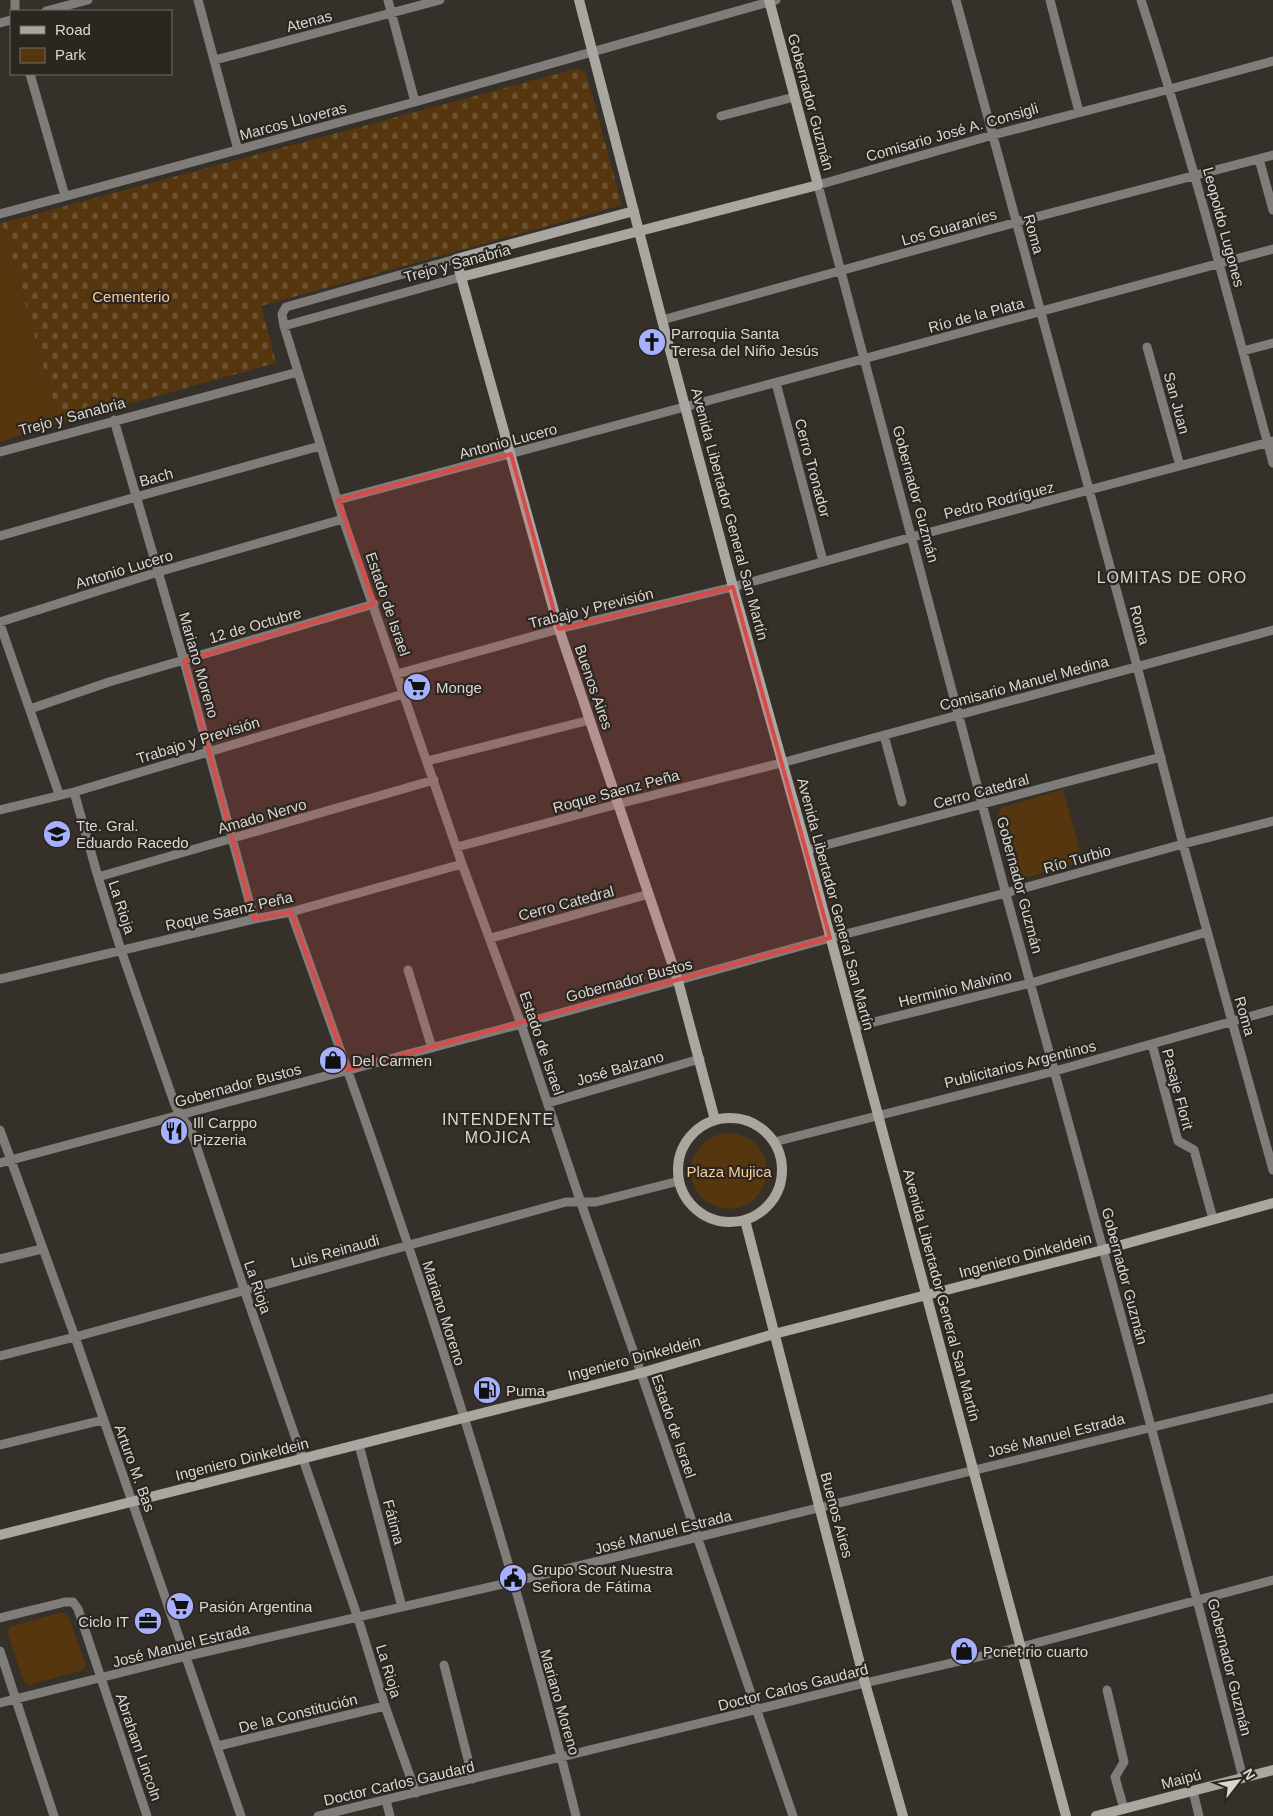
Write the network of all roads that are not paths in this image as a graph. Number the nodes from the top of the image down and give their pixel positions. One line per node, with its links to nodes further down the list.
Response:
1 (88, 0): 10 (street)
2 (198, 0): 13 (street)
3 (388, 0): 11 (street)
4 (440, 0): 11 (street, Atenas)
5 (579, 0): 12 (main road, Avenida Libertador General San Martín)
6 (956, 0): 21 (street, Roma)
7 (1050, 0): 19 (street)
8 (1141, 0): 16 (street, Leopoldo Lugones)
9 (771, 1): 12 (street, Marcos Lloveras); 17 (main road, Gobernador Guzmán)
10 (50, 10)
11 (392, 13): 13 (street, Atenas); 18 (street)
12 (593, 53): 18 (street, Marcos Lloveras); 29 (main road, Avenida Libertador General San Martín)
13 (215, 60): 22 (street)
14 (1273, 61): 16 (street, Comisario José A. Consigli)
15 (30, 75): 27 (street)
16 (1170, 89): 19 (street, Comisario José A. Consigli); 25 (street, Leopoldo Lugones)
17 (794, 97): 20 (street); 26 (main road, Gobernador Guzmán)
18 (415, 102): 22 (street, Marcos Lloveras)
19 (1079, 112): 21 (street, Comisario José A. Consigli)
20 (721, 116)
21 (993, 135): 26 (street, Comisario José A. Consigli); 31 (street, Roma)
22 (238, 150): 27 (street, Marcos Lloveras)
23 (1273, 155): 24 (street, Los Guaraníes)
24 (1259, 159): 25 (street, Los Guaraníes); 28 (street)
25 (1196, 176): 31 (street, Los Guaraníes); 35 (street, Leopoldo Lugones)
26 (818, 185): 32 (main road, Comisario José A. Consigli); 36 (street, Gobernador Guzmán)
27 (65, 196): 30 (street, Marcos Lloveras)
28 (1273, 210)
29 (634, 212): 32 (main road, Avenida Libertador General San Martín); 34 (main road, Trejo y Sanabria)
30 (0, 214)
31 (1017, 222): 36 (street, Los Guaraníes); 39 (street, Roma)
32 (639, 231): 37 (main road, Trejo y Sanabria); 40 (main road, Avenida Libertador General San Martín)
33 (1273, 249): 35 (street, Río de la Plata)
34 (456, 260): 37 (main road, Buenos Aires); 38 (street, Trejo y Sanabria)
35 (1220, 264): 39 (street, Río de la Plata); 44 (street, Leopoldo Lugones)
36 (842, 272): 40 (street, Los Guaraníes); 45 (street, Gobernador Guzmán)
37 (461, 277): 41 (street, Trejo y Sanabria); 53 (main road, Buenos Aires)
38 (286, 306): 41 (street, Estado de Israel)
39 (1041, 312): 45 (street, Río de la Plata); 56 (street, Roma)
40 (662, 320): 48 (main road, Avenida Libertador General San Martín)
41 (284, 326): 46 (street, Estado de Israel)
42 (1273, 343): 44 (street)
43 (1147, 347): 55 (street, San Juan)
44 (1243, 351): 50 (street, Leopoldo Lugones)
45 (865, 359): 47 (street, Río de la Plata); 61 (street, Gobernador Guzmán)
46 (298, 372): 49 (street, Trejo y Sanabria); 51 (street, Estado de Israel)
47 (776, 382): 48 (street, Río de la Plata); 62 (street, Cerro Tronador)
48 (686, 407): 53 (street, Antonio Lucero); 64 (main road, Avenida Libertador General San Martín)
49 (114, 420): 52 (street, Trejo y Sanabria); 57 (street, Mariano Moreno)
50 (1270, 442): 54 (street, Leopoldo Lugones); 55 (street, Pedro Rodríguez)
51 (320, 446): 57 (street, Bach); 58 (street, Estado de Israel)
52 (0, 452)
53 (511, 454): 58 (street, Antonio Lucero); 67 (main road, Buenos Aires)
54 (1273, 463)
55 (1180, 466): 56 (street, Pedro Rodríguez)
56 (1089, 491): 61 (street, Pedro Rodríguez); 70 (street, Roma)
57 (136, 497): 60 (street, Bach); 63 (street, Mariano Moreno)
58 (338, 500): 59 (street, Estado de Israel)
59 (343, 519): 63 (street, Antonio Lucero); 65 (street, Estado de Israel)
60 (0, 536)
61 (912, 536): 62 (street, Pedro Rodríguez); 74 (street, Gobernador Guzmán)
62 (823, 561): 64 (street, Pedro Rodríguez)
63 (158, 572): 66 (street, Antonio Lucero); 69 (street, Mariano Moreno)
64 (733, 587): 67 (street, Trabajo y Previsión); 80 (main road, Avenida Libertador General San Martín)
65 (374, 604): 69 (street, 12 de Octubre); 71 (street, Estado de Israel)
66 (0, 623): 73 (street)
67 (559, 629): 71 (street, Trabajo y Previsión); 75 (main road, Buenos Aires)
68 (1273, 630): 70 (street, Comisario Manuel Medina)
69 (184, 661): 73 (street, 12 de Octubre); 77 (street, Mariano Moreno)
70 (1137, 666): 74 (street, Comisario Manuel Medina); 78 (street, Roma)
71 (397, 674): 72 (street, Estado de Israel)
72 (403, 694): 77 (street, Trabajo y Previsión); 79 (street, Estado de Israel)
73 (30, 709): 83 (street)
74 (959, 715): 76 (street, Comisario Manuel Medina); 86 (street, Gobernador Guzmán)
75 (590, 720): 79 (street); 85 (main road, Buenos Aires)
76 (884, 735): 80 (street, Comisario Manuel Medina); 84 (street)
77 (209, 751): 82 (street, Trabajo y Previsión); 89 (street, Mariano Moreno)
78 (1161, 757): 86 (street, Cerro Catedral); 90 (street, Roma)
79 (427, 761): 81 (street, Estado de Israel)
80 (782, 763): 85 (street, Roque Saenz Peña); 92 (main road, Avenida Libertador General San Martín)
81 (434, 780): 89 (street, Amado Nervo); 91 (street, Estado de Israel)
82 (74, 792): 83 (street, Trabajo y Previsión); 94 (street, La Rioja)
83 (59, 794): 87 (street, Trabajo y Previsión)
84 (902, 802)
85 (618, 804): 91 (street, Roque Saenz Peña); 96 (main road, Buenos Aires)
86 (983, 804): 92 (street, Cerro Catedral); 95 (street, Gobernador Guzmán)
87 (0, 810)
88 (1273, 821): 90 (street, Río Turbio)
89 (232, 839): 94 (street, Amado Nervo); 98 (street, Mariano Moreno)
90 (1183, 844): 95 (street, Río Turbio); 99 (street, Roma)
91 (457, 847): 93 (street, Estado de Israel)
92 (807, 850): 101 (main road, Avenida Libertador General San Martín)
93 (462, 864): 97 (street, Roque Saenz Peña); 100 (street, Estado de Israel)
94 (98, 877): 102 (street, La Rioja)
95 (1006, 893): 101 (street, Río Turbio); 106 (street, Gobernador Guzmán)
96 (649, 894): 100 (street, Cerro Catedral); 105 (main road, Buenos Aires)
97 (291, 912): 98 (street, Roque Saenz Peña); 114 (street, Mariano Moreno)
98 (254, 919): 102 (street, Roque Saenz Peña)
99 (1207, 932): 106 (street, Herminio Malvino); 108 (street, Roma)
100 (491, 938): 109 (street, Estado de Israel)
101 (830, 938): 105 (street, Gobernador Bustos); 110 (main road, Avenida Libertador General San Martín)
102 (121, 950): 104 (street, Roque Saenz Peña); 118 (street, La Rioja)
103 (408, 970): 112 (street)
104 (0, 978)
105 (678, 981): 109 (street, Gobernador Bustos); 113 (main road, Buenos Aires)
106 (1031, 983): 110 (street, Herminio Malvino); 115 (street, Gobernador Guzmán)
107 (1273, 1010): 108 (street, Publicitarios Argentinos)
108 (1232, 1021): 111 (street, Publicitarios Argentinos); 124 (street, Roma)
109 (521, 1024): 112 (street, Gobernador Bustos); 116 (street, Estado de Israel)
110 (854, 1028): 117 (main road, Avenida Libertador General San Martín)
111 (1152, 1044): 115 (street, Publicitarios Argentinos); 128 (street, Pasaje Florit)
112 (432, 1048): 114 (street, Gobernador Bustos)
113 (700, 1059): 116 (street, José Balzano); 119 (main road, Buenos Aires)
114 (348, 1070): 118 (street, Gobernador Bustos); 130 (street, Mariano Moreno)
115 (1056, 1070): 117 (street, Publicitarios Argentinos); 132 (street, Gobernador Guzmán)
116 (548, 1103): 126 (street, Estado de Israel)
117 (878, 1114): 121 (street, Publicitarios Argentinos); 135 (main road, Avenida Libertador General San Martín)
118 (180, 1115): 122 (street, Gobernador Bustos); 134 (street, La Rioja)
119 (715, 1120): 121 (main road); 125 (main road)
120 (0, 1130): 122 (street, Arturo M. Bas)
121 (774, 1142): 129 (main road)
122 (11, 1160): 123 (street, Gobernador Bustos); 131 (street, Arturo M. Bas)
123 (0, 1162)
124 (1273, 1170)
125 (679, 1181): 126 (street, Luis Reinaudi); 129 (main road)
126 (581, 1203): 130 (street, Luis Reinaudi); 139 (street, Estado de Israel)
127 (1273, 1203): 128 (main road, Ingeniero Dinkeldein)
128 (1213, 1219): 132 (main road, Ingeniero Dinkeldein)
129 (745, 1220): 136 (main road, Buenos Aires)
130 (407, 1246): 134 (street, Luis Reinaudi); 141 (street, Mariano Moreno)
131 (42, 1248): 133 (street); 137 (street, Arturo M. Bas)
132 (1103, 1250): 135 (main road, Ingeniero Dinkeldein); 143 (street, Gobernador Guzmán)
133 (0, 1259)
134 (244, 1289): 137 (street, Luis Reinaudi); 146 (street, La Rioja)
135 (926, 1296): 136 (main road, Ingeniero Dinkeldein); 147 (main road, Avenida Libertador General San Martín)
136 (774, 1334): 139 (main road, Ingeniero Dinkeldein); 149 (main road, Buenos Aires)
137 (75, 1337): 138 (street, Luis Reinaudi); 142 (street, Arturo M. Bas)
138 (0, 1356)
139 (642, 1373): 141 (main road, Ingeniero Dinkeldein); 151 (street, Estado de Israel)
140 (1273, 1398): 143 (street, José Manuel Estrada)
141 (464, 1417): 145 (main road, Ingeniero Dinkeldein); 153 (street, Mariano Moreno)
142 (103, 1420): 144 (street); 148 (street, Arturo M. Bas)
143 (1150, 1426): 147 (street, José Manuel Estrada); 154 (street, Gobernador Guzmán)
144 (0, 1445)
145 (359, 1445): 146 (main road, Ingeniero Dinkeldein); 155 (street, Fátima)
146 (303, 1459): 148 (main road, Ingeniero Dinkeldein); 157 (street, La Rioja)
147 (973, 1470): 149 (street, José Manuel Estrada); 158 (main road, Avenida Libertador General San Martín)
148 (133, 1501): 150 (main road, Ingeniero Dinkeldein); 160 (street, Arturo M. Bas)
149 (819, 1508): 151 (street, José Manuel Estrada); 163 (main road, Buenos Aires)
150 (0, 1535)
151 (698, 1538): 153 (street, José Manuel Estrada); 168 (street, Estado de Israel)
152 (1273, 1580): 154 (street, Doctor Carlos Gaudard)
153 (512, 1582): 155 (street, José Manuel Estrada); 170 (street, Mariano Moreno)
154 (1197, 1599): 158 (street, Doctor Carlos Gaudard); 172 (street, Gobernador Guzmán)
155 (402, 1607): 157 (street, José Manuel Estrada)
156 (0, 1618): 162 (street, Abraham Lincoln)
157 (358, 1618): 160 (street, José Manuel Estrada); 167 (street, La Rioja)
158 (1021, 1646): 163 (street, Doctor Carlos Gaudard); 186 (main road, Avenida Libertador General San Martín)
159 (0, 1651): 165 (street)
160 (187, 1656): 162 (street, José Manuel Estrada); 169 (street, Arturo M. Bas)
161 (444, 1665): 173 (street)
162 (101, 1679): 165 (street, José Manuel Estrada); 179 (street, Abraham Lincoln)
163 (865, 1683): 168 (street, Doctor Carlos Gaudard); 185 (main road, Buenos Aires)
164 (1107, 1690): 177 (street)
165 (16, 1699): 166 (street, José Manuel Estrada); 178 (street)
166 (0, 1703)
167 (385, 1706): 169 (street, De la Constitución); 175 (street, La Rioja)
168 (757, 1710): 170 (street, Doctor Carlos Gaudard); 184 (street, Estado de Israel)
169 (218, 1746): 180 (street, Arturo M. Bas)
170 (561, 1758): 173 (street, Doctor Carlos Gaudard); 183 (street, Mariano Moreno)
171 (1273, 1770): 172 (main road, Maipú)
172 (1243, 1778): 174 (main road, Maipú)
173 (473, 1779): 175 (street, Doctor Carlos Gaudard)
174 (1193, 1791): 177 (main road, Maipú); 188 (street)
175 (416, 1793): 176 (street, Doctor Carlos Gaudard)
176 (386, 1800): 181 (street, Doctor Carlos Gaudard); 182 (street)
177 (1124, 1809): 187 (main road, Maipú)
178 (54, 1816)
179 (147, 1816)
180 (241, 1816)
181 (318, 1816)
182 (390, 1816)
183 (576, 1816)
184 (793, 1816)
185 (903, 1816)
186 (1066, 1816)
187 (1096, 1816)
188 (1199, 1816)

